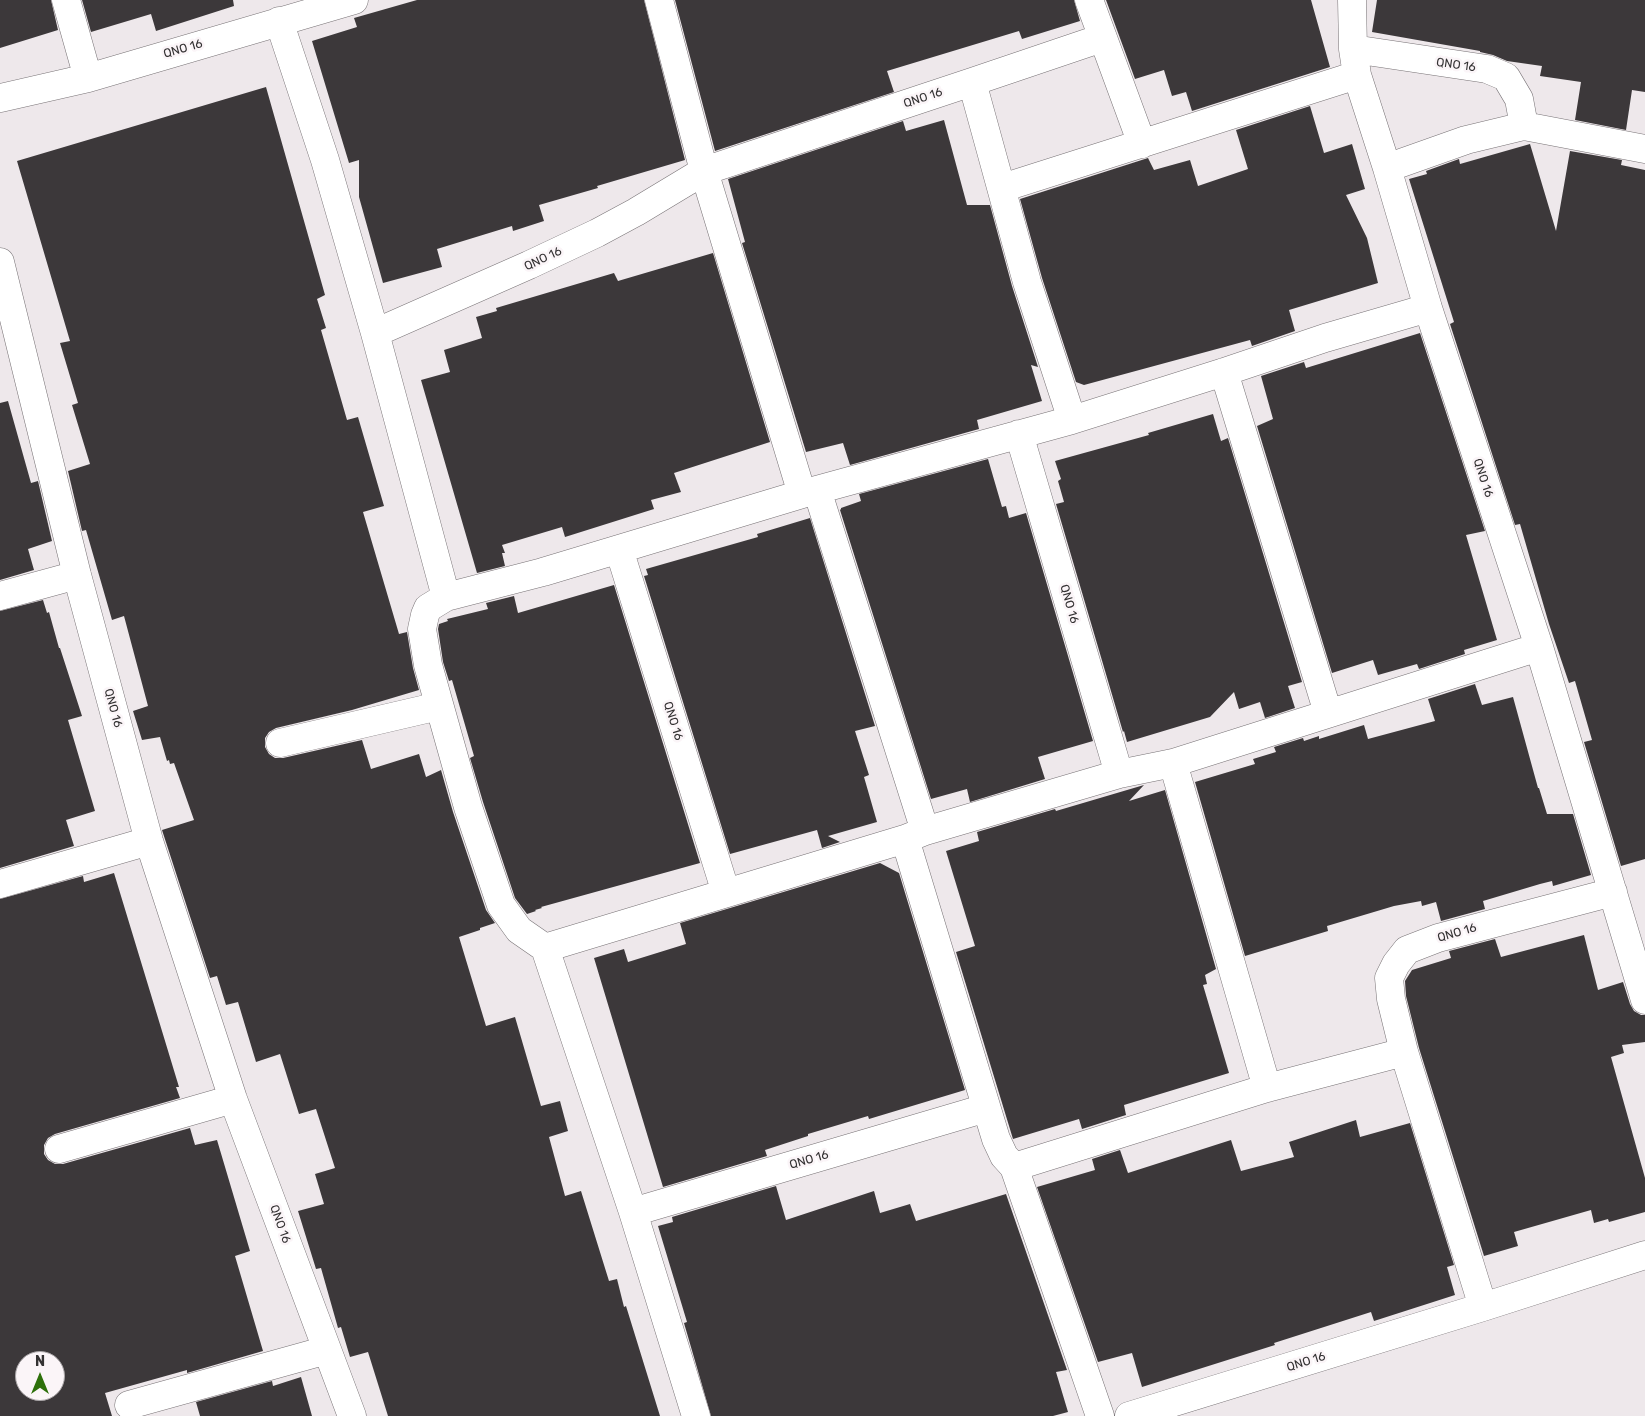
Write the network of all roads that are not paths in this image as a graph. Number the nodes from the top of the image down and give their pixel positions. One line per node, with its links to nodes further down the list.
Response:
1 (66, 0): 10 (street)
2 (354, 0): 6 (street, QNO 16)
3 (658, 0): 17 (street)
4 (1089, 0): 8 (street)
5 (1352, 0): 9 (street, QNO 16)
6 (317, 5): 7 (street, QNO 16)
7 (279, 21): 10 (street, QNO 16); 21 (street)
8 (1102, 38): 11 (street, QNO 16); 14 (street)
9 (1355, 62): 13 (street, QNO 16); 14 (street, QNO 16); 16 (street, QNO 16)
10 (88, 78): 12 (street, QNO 16)
11 (972, 82): 17 (street, QNO 16); 18 (street)
12 (0, 98)
13 (1524, 126): 15 (street); 16 (street)
14 (1142, 144): 18 (street, QNO 16)
15 (1645, 149)
16 (1387, 168): 20 (street, QNO 16)
17 (704, 170): 21 (street, QNO 16); 26 (street)
18 (1002, 188): 24 (street)
19 (0, 262): 22 (street, QNO 16)
20 (1428, 308): 23 (street); 31 (street, QNO 16)
21 (374, 333): 30 (street)
22 (10, 342): 28 (street, QNO 16)
23 (1224, 372): 24 (street); 33 (street)
24 (1072, 420): 25 (street)
25 (1019, 434): 26 (street); 36 (street, QNO 16)
26 (810, 492): 27 (street); 37 (street)
27 (619, 549): 30 (street); 41 (street, QNO 16)
28 (77, 575): 29 (street); 38 (street, QNO 16)
29 (0, 596)
30 (446, 597): 32 (street)
31 (1539, 647): 33 (street); 40 (street, QNO 16)
32 (439, 706): 34 (street); 42 (street)
33 (1328, 714): 35 (street)
34 (280, 743)
35 (1173, 763): 36 (street); 45 (street)
36 (1118, 774): 37 (street)
37 (915, 835): 41 (street); 47 (street)
38 (148, 840): 39 (street); 46 (street, QNO 16)
39 (0, 884)
40 (1613, 892): 43 (street, QNO 16); 44 (street, QNO 16)
41 (726, 893): 42 (street)
42 (545, 948): 50 (street)
43 (1645, 1000)
44 (1404, 1052): 45 (street); 52 (street, QNO 16)
45 (1267, 1088): 49 (street)
46 (233, 1099): 48 (street); 53 (street, QNO 16)
47 (986, 1108): 49 (street); 50 (street, QNO 16)
48 (59, 1150)
49 (1014, 1167): 57 (street)
50 (633, 1212): 56 (street)
51 (1645, 1255): 52 (street, QNO 16)
52 (1483, 1307): 58 (street, QNO 16)
53 (327, 1350): 54 (street); 55 (street, QNO 16)
54 (129, 1405)
55 (352, 1416)
56 (696, 1416)
57 (1100, 1416)
58 (1129, 1416)

